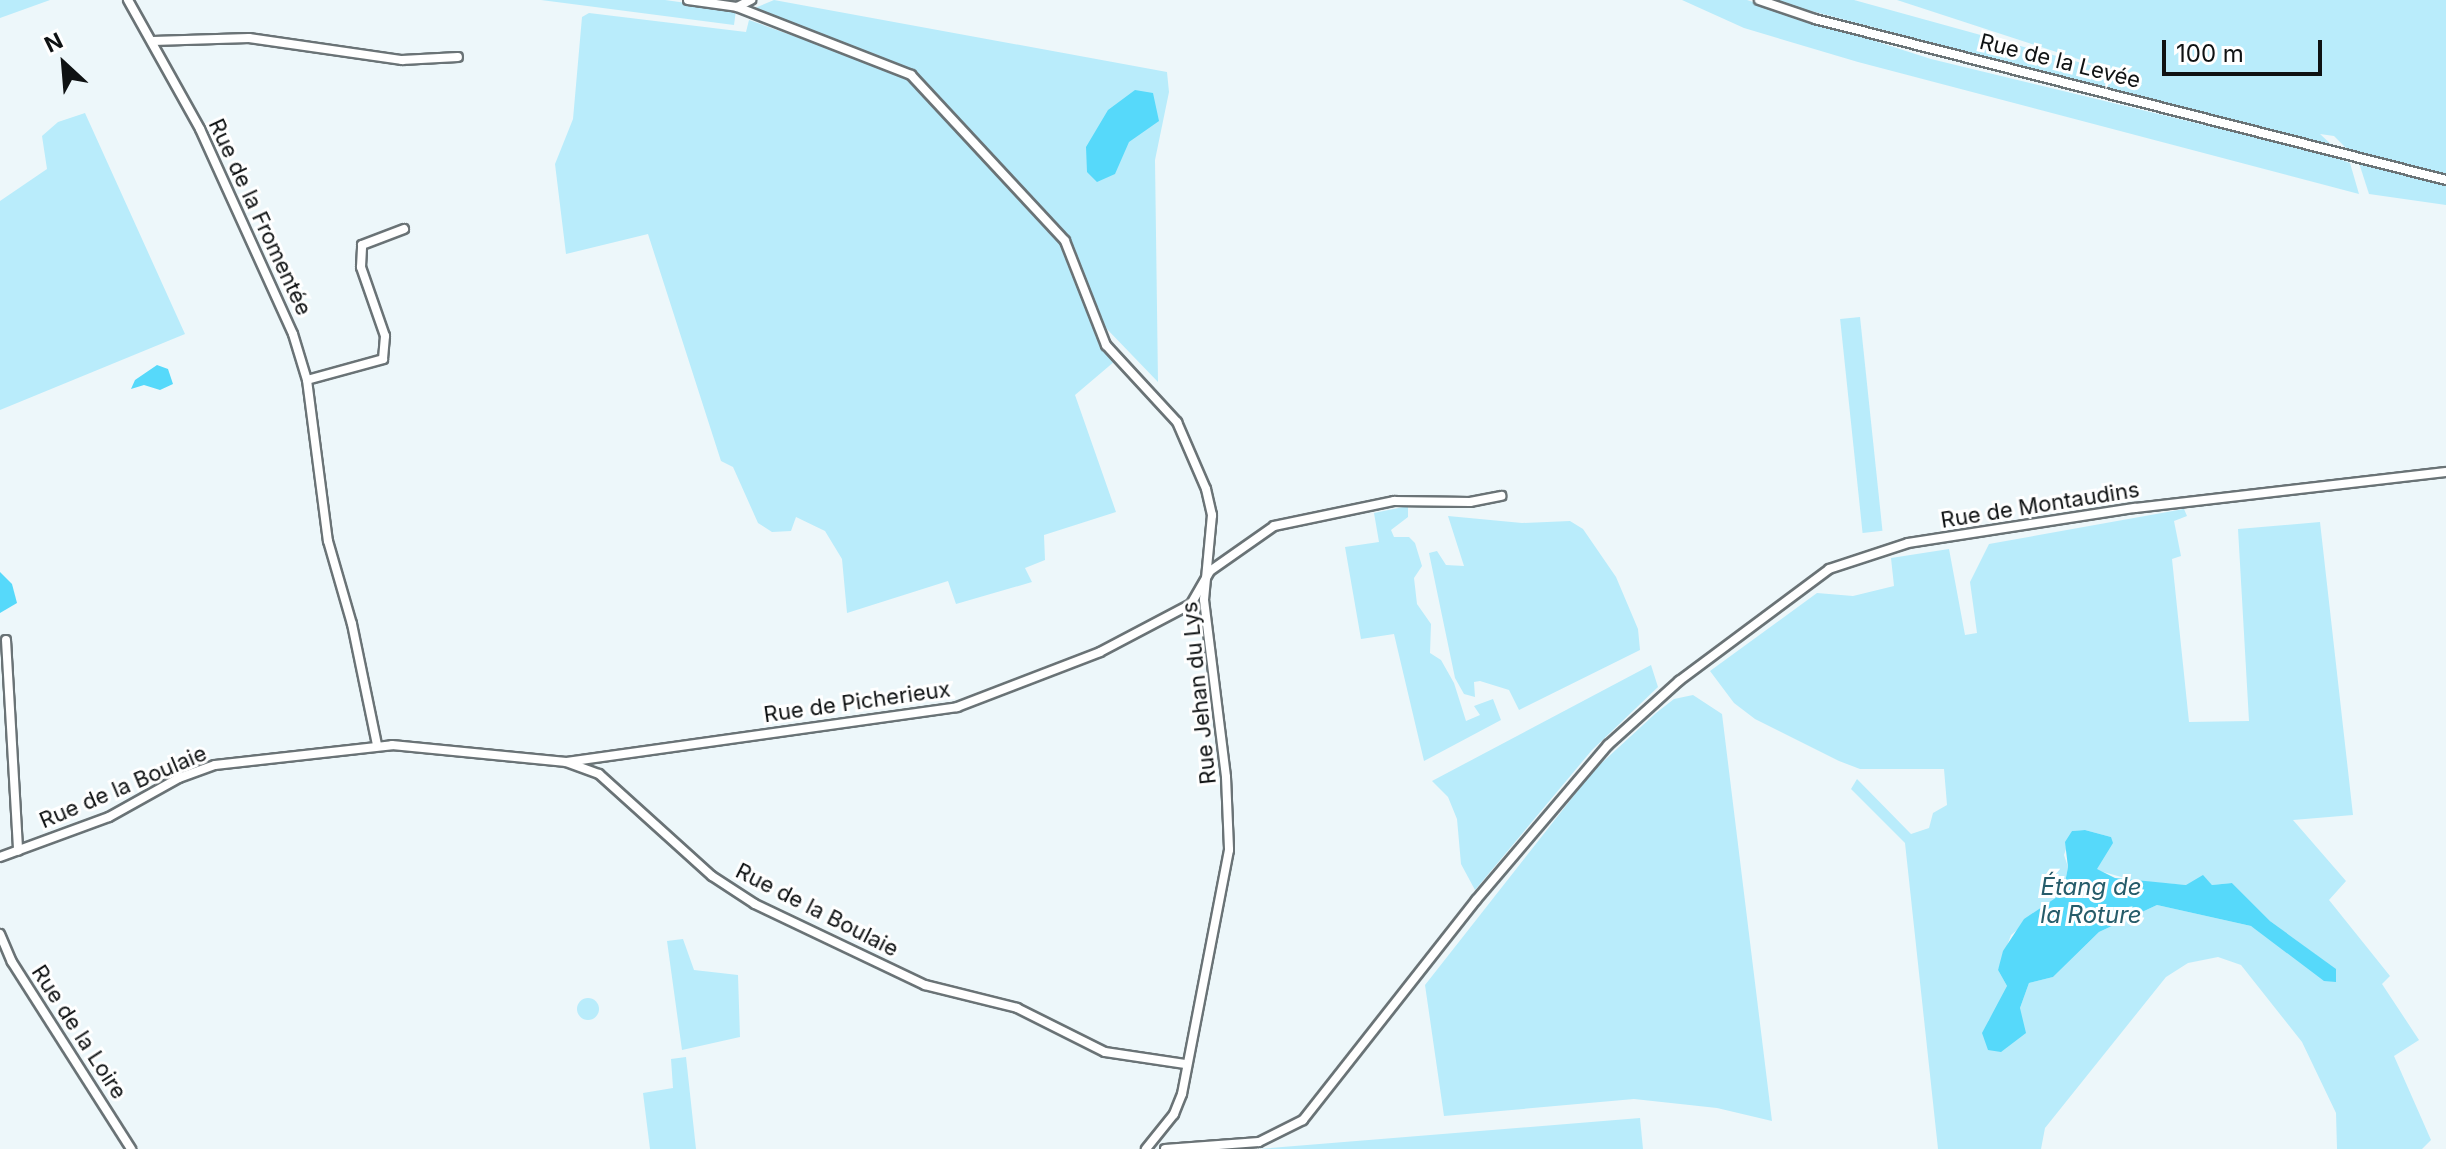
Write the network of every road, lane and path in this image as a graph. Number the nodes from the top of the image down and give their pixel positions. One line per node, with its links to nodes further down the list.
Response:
1 (128, 0): 6 (street, Rue de la Fromentée)
2 (688, 0): 5 (street, Rue Jehan du Lys)
3 (751, 0): 5 (street)
4 (1759, 0): 8 (street, Rue de la Levée)
5 (737, 7): 13 (street, Rue Jehan du Lys)
6 (153, 41): 7 (street); 10 (street, Rue de la Fromentée)
7 (458, 57)
8 (2446, 180)
9 (404, 229): 10 (street)
10 (307, 380): 15 (street, Rue de la Fromentée)
11 (2446, 472): 25 (street, Rue de Montaudins)
12 (1501, 496): 13 (street)
13 (1210, 571): 16 (street, Rue de Picherieux); 22 (street, Rue Jehan du Lys)
14 (6, 640): 19 (street)
15 (377, 745): 17 (street, Rue de la Boulaie); 19 (street, Rue de la Boulaie)
16 (611, 752): 17 (street, Rue de Picherieux); 18 (street)
17 (566, 762): 18 (street, Rue de la Boulaie)
18 (604, 777): 22 (street, Rue de la Boulaie)
19 (18, 851): 20 (street, Rue de la Boulaie)
20 (0, 857)
21 (0, 934): 23 (street, Rue de la Loire)
22 (1185, 1064): 24 (street, Rue Jehan du Lys)
23 (131, 1149)
24 (1146, 1149)
25 (1165, 1149)

